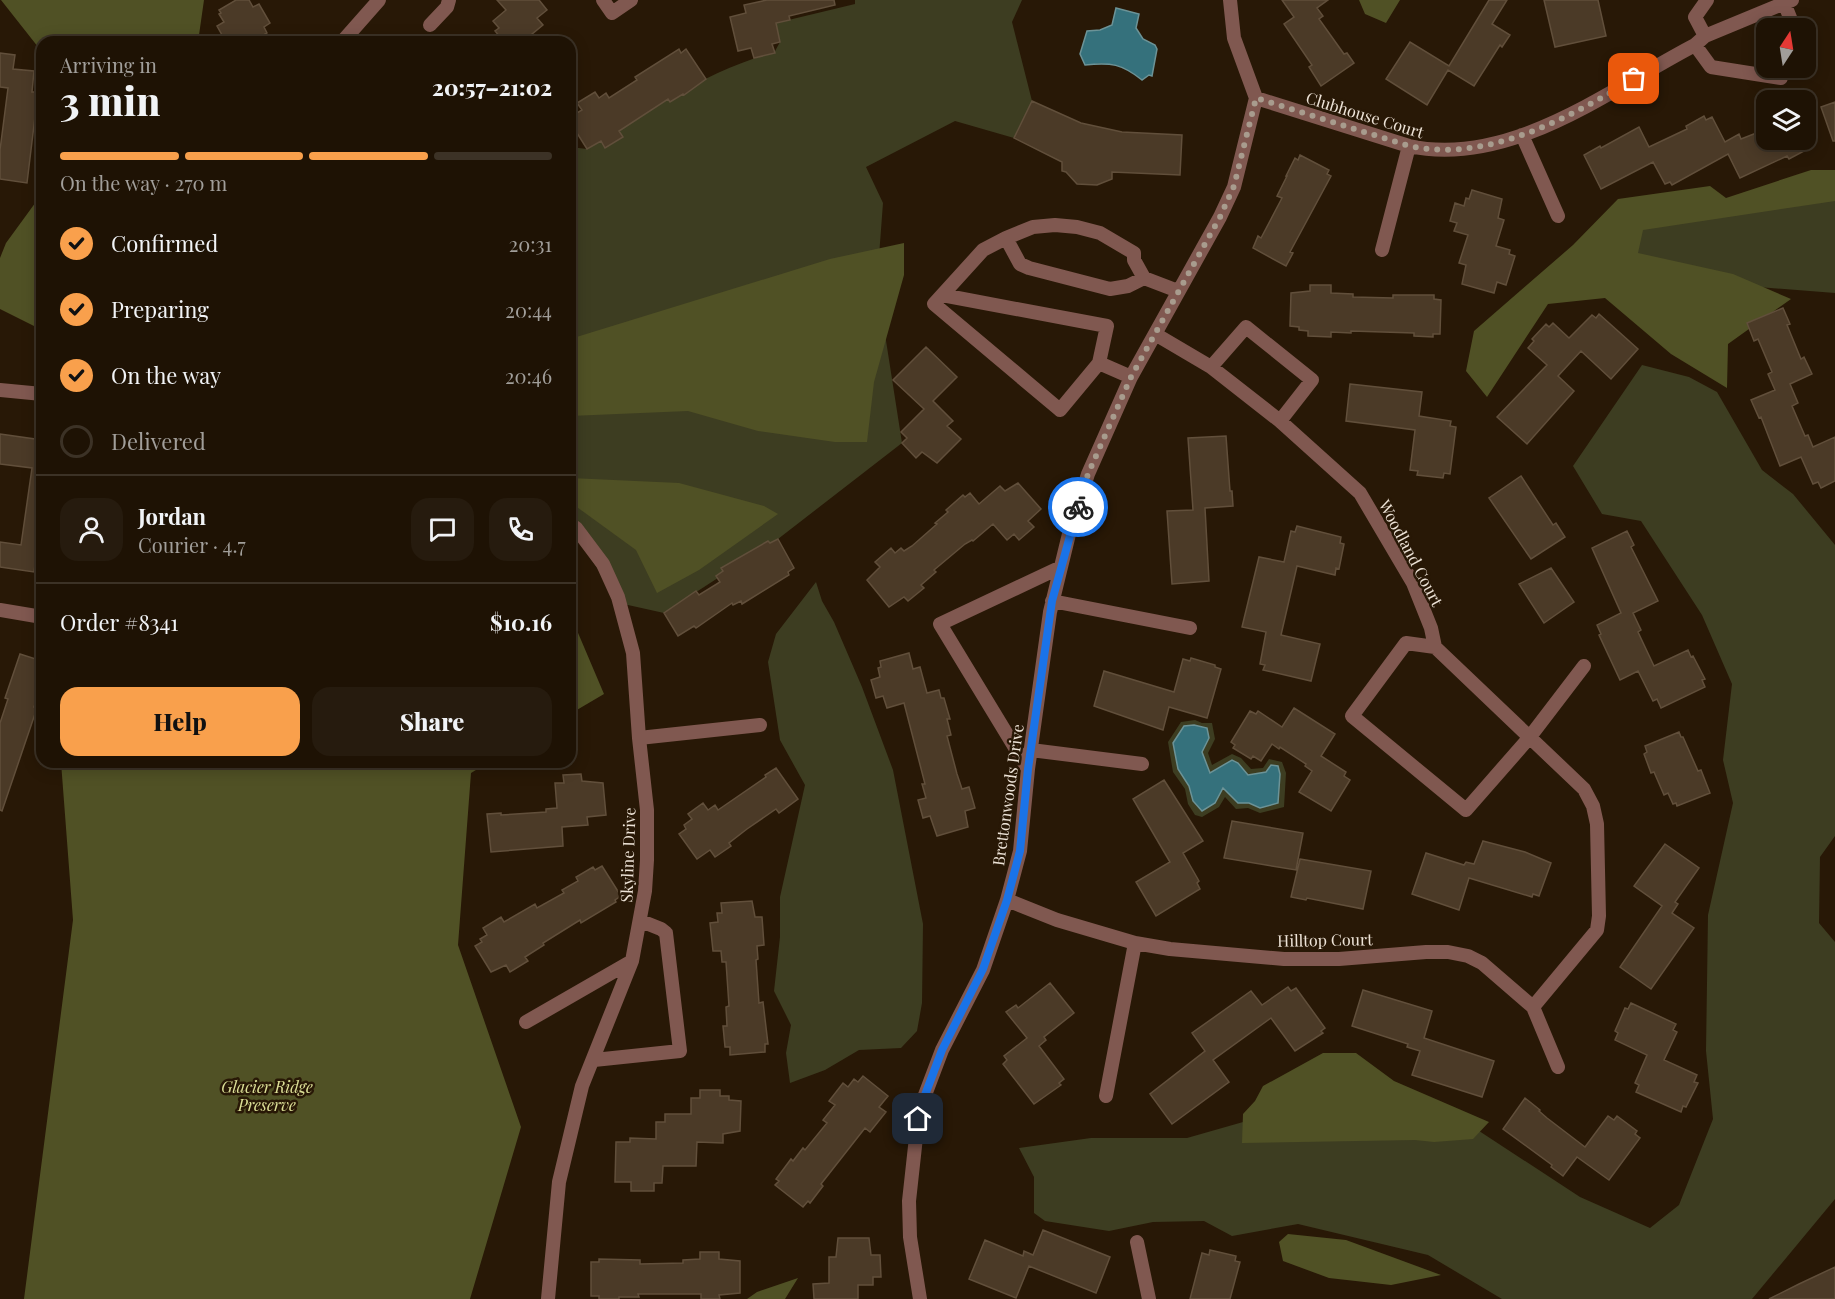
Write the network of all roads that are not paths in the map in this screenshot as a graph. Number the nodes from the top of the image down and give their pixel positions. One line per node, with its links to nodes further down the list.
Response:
1 (449, 0): 9 (street)
2 (603, 0): 3 (street)
3 (631, 0)
4 (1230, 0): 13 (street)
5 (1707, 0): 11 (street)
6 (374, 1): 10 (street)
7 (1786, 1): 8 (street, Clubhouse Court); 11 (street, Clubhouse Court)
8 (1790, 18)
9 (430, 25)
10 (347, 36)
11 (1700, 41): 12 (street); 14 (street, Clubhouse Court)
12 (1756, 74)
13 (1256, 98): 15 (street, Clubhouse Court); 20 (street, Brettonwoods Drive)
14 (1522, 135): 15 (street, Clubhouse Court); 16 (street)
15 (1409, 146): 18 (street)
16 (1558, 216)
17 (1006, 238): 19 (street); 19 (street); 21 (street)
18 (1382, 250)
19 (1144, 278): 20 (street)
20 (1178, 291): 22 (street, Brettonwoods Drive)
21 (942, 295): 23 (street); 23 (street)
22 (1155, 334): 24 (street, Woodland Court); 25 (street, Brettonwoods Drive)
23 (1099, 363): 25 (street)
24 (1210, 367): 28 (street, Woodland Court); 28 (street)
25 (1131, 377): 30 (street, Brettonwoods Drive)
26 (0, 390): 27 (street)
27 (36, 393)
28 (1280, 421): 35 (street, Woodland Court)
29 (576, 528): 38 (street, Skyline Drive)
30 (1061, 567): 31 (street, Brettonwoods Drive); 42 (street)
31 (1052, 601): 34 (street); 40 (street, Brettonwoods Drive)
32 (0, 610): 33 (street)
33 (36, 616)
34 (1190, 628)
35 (1435, 647): 39 (street); 39 (street)
36 (1584, 666): 39 (street)
37 (760, 725): 38 (street)
38 (639, 738): 44 (street, Skyline Drive)
39 (1529, 738): 47 (street)
40 (1031, 750): 41 (street); 42 (street, Brettonwoods Drive)
41 (1142, 764)
42 (1028, 769): 43 (street, Brettonwoods Drive)
43 (1007, 900): 45 (street, Hilltop Court); 54 (street, Brettonwoods Drive)
44 (640, 921): 46 (street, Skyline Drive); 49 (street)
45 (1135, 943): 47 (street, Hilltop Court); 51 (street)
46 (632, 961): 48 (street); 49 (street, Skyline Drive)
47 (1533, 1007): 50 (street)
48 (526, 1022)
49 (594, 1060): 53 (street, Skyline Drive)
50 (1558, 1067)
51 (1106, 1096)
52 (1137, 1242): 55 (street)
53 (548, 1299)
54 (920, 1299)
55 (1149, 1299)

